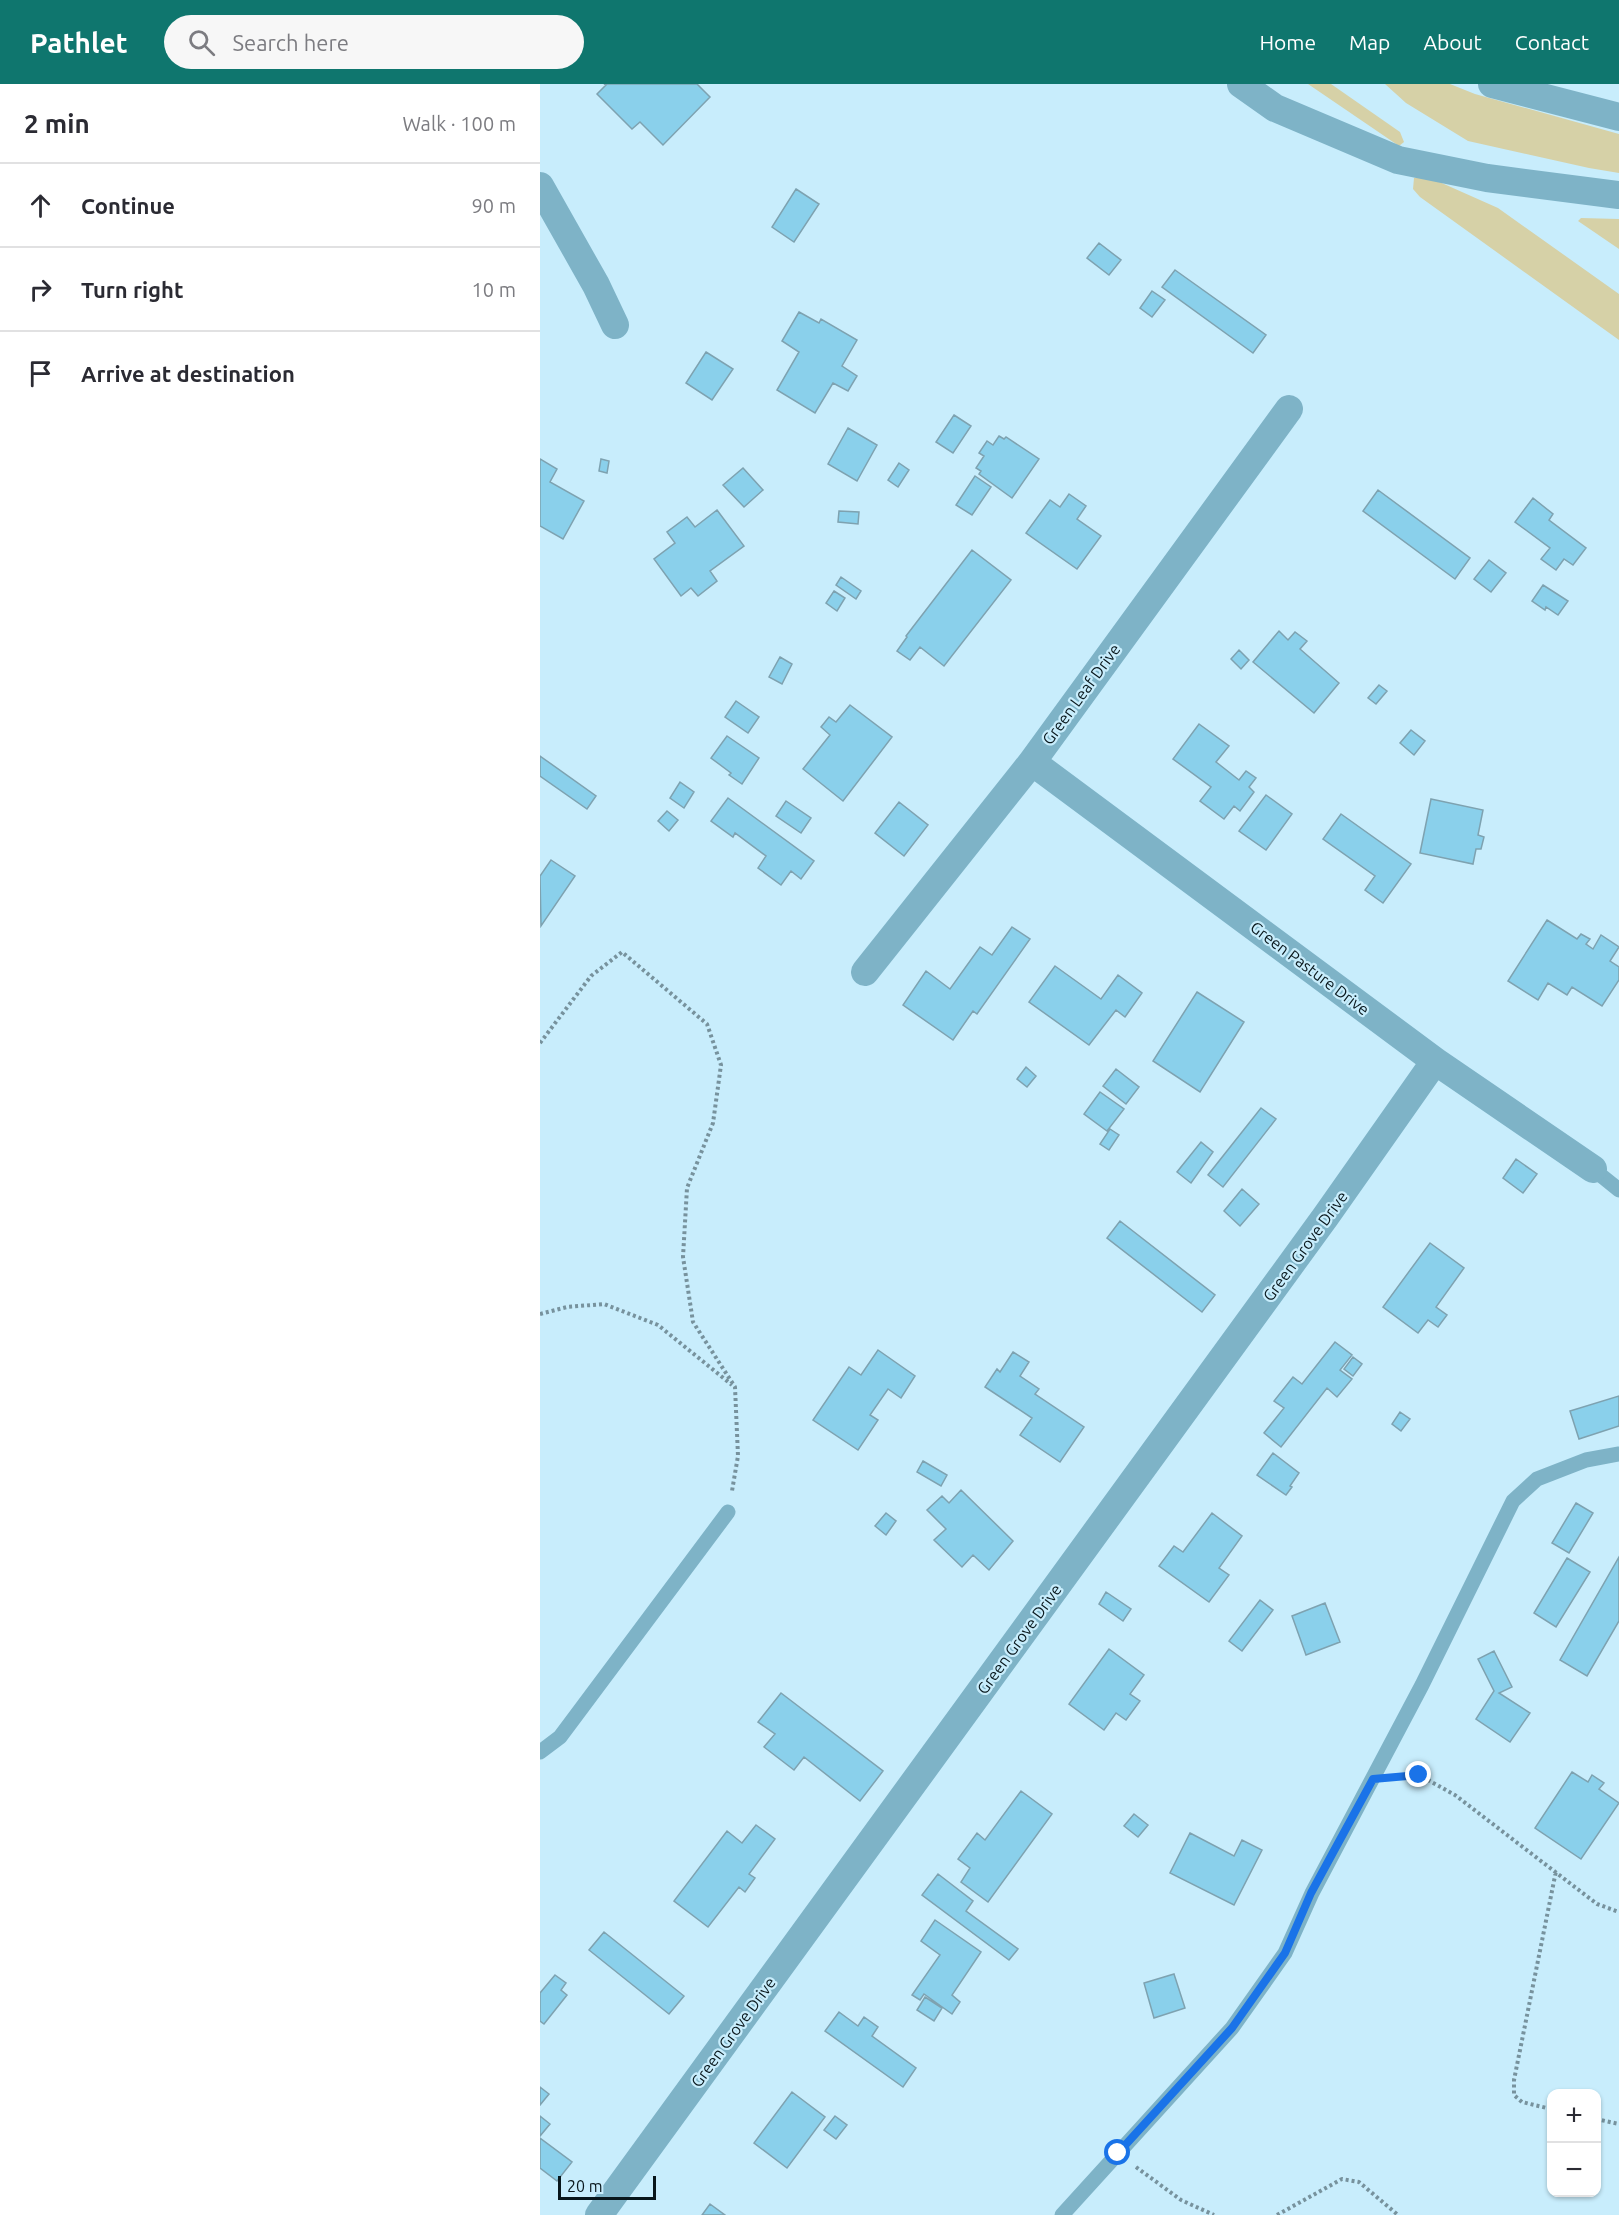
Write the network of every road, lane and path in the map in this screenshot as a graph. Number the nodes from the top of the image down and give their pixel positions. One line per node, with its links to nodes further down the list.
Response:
1 (1241, 84): 5 (street)
2 (1492, 84): 3 (street)
3 (1619, 117)
4 (540, 186): 6 (street)
5 (1619, 195)
6 (615, 325)
7 (1289, 409): 8 (street, Green Leaf Drive)
8 (1032, 762): 9 (street, Green Leaf Drive); 11 (street, Green Pasture Drive)
9 (865, 972)
10 (540, 1043): 15 (path)
11 (1435, 1061): 12 (street, Green Pasture Drive); 26 (street, Green Grove Drive)
12 (1593, 1169): 13 (lane)
13 (1619, 1190)
14 (540, 1314): 15 (path)
15 (735, 1387): 17 (path)
16 (1619, 1454): 19 (lane)
17 (728, 1512): 18 (lane)
18 (540, 1752)
19 (1373, 1779): 20 (path); 25 (lane)
20 (1556, 1871): 21 (path); 22 (path)
21 (1619, 1912)
22 (1547, 2108)
23 (1601, 2120): 24 (path)
24 (1619, 2124)
25 (1118, 2153): 27 (lane); 28 (path)
26 (599, 2215)
27 (1062, 2215)
28 (1214, 2215)
29 (1277, 2215): 30 (path)
30 (1398, 2215)

